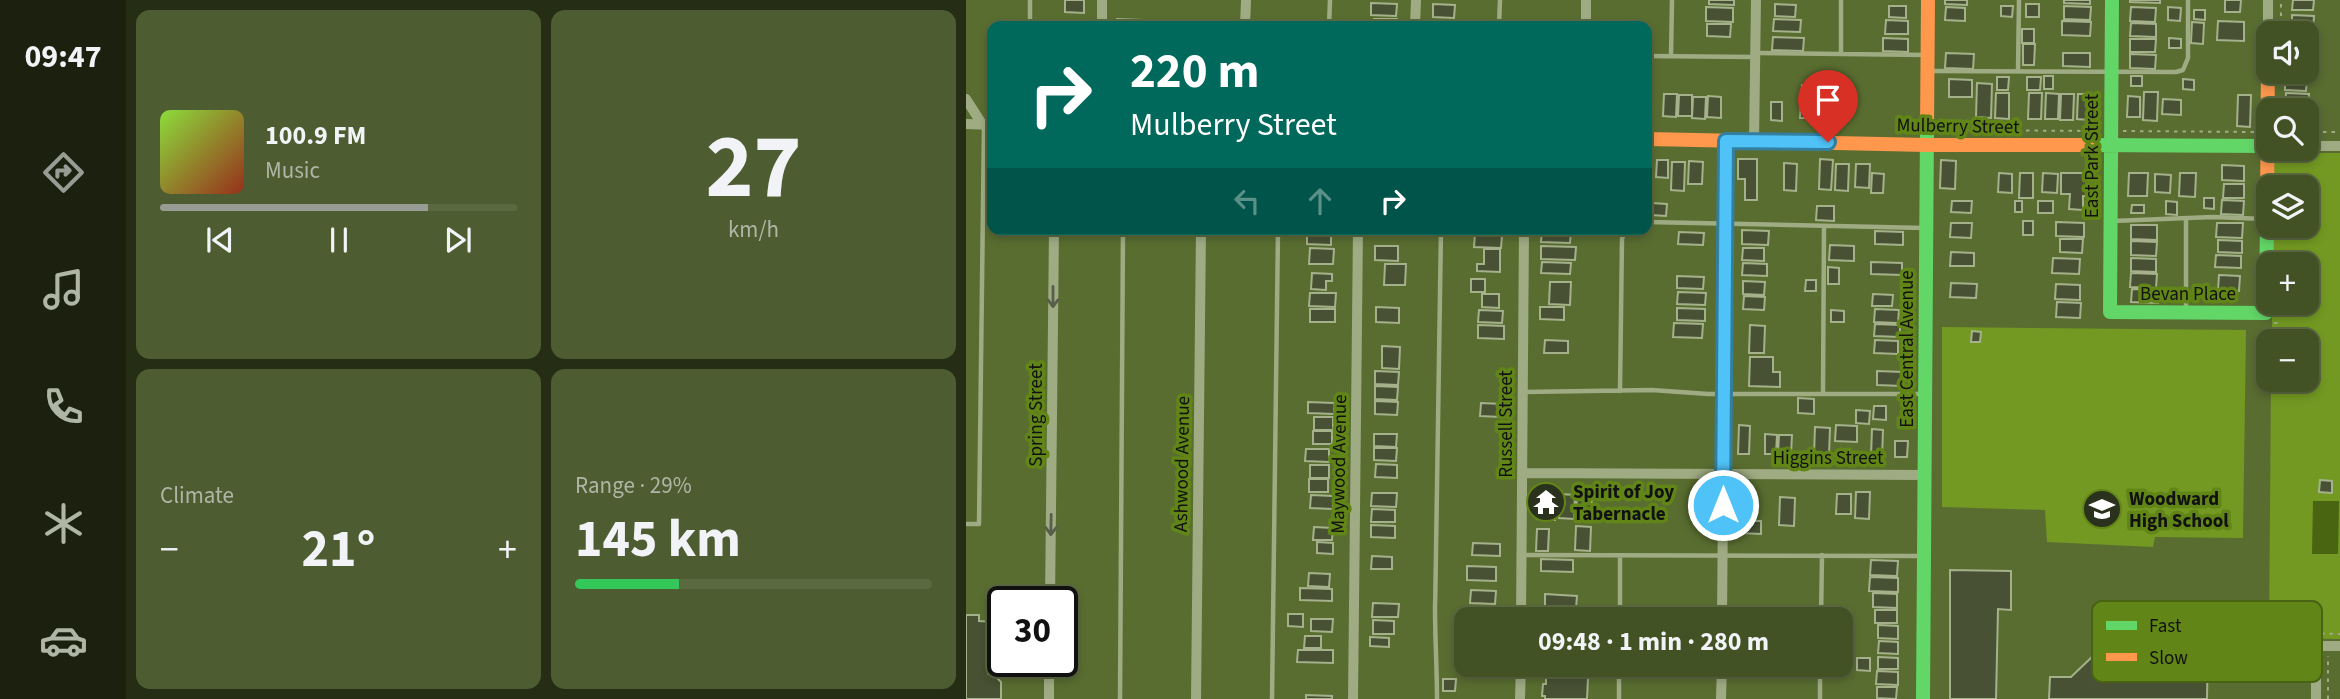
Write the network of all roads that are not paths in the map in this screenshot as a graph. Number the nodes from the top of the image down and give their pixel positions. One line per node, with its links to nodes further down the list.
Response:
1 (1030, 0): 16 (lane)
2 (1102, 0): 17 (street)
3 (1245, 0): 18 (street)
4 (1329, 0): 19 (lane)
5 (1416, 0): 20 (street)
6 (1500, 0): 21 (lane)
7 (1587, 0): 22 (street)
8 (1672, 0): 28 (lane)
9 (1756, 0): 25 (street)
10 (1841, 0): 24 (lane)
11 (1928, 0): 26 (street, East Central Avenue)
12 (2019, 0): 30 (lane)
13 (2112, 0): 31 (street, East Park Street)
14 (2188, 0): 31 (lane)
15 (2268, 0): 23 (street)
16 (1030, 21)
17 (1102, 21)
18 (1245, 21)
19 (1329, 21)
20 (1415, 21)
21 (1499, 21)
22 (1586, 21)
23 (2268, 21)
24 (1840, 54): 25 (lane); 26 (lane)
25 (1755, 55): 28 (lane); 37 (street)
26 (1927, 55): 29 (street, East Central Avenue)
27 (1652, 56): 28 (lane)
28 (1671, 56)
29 (1927, 71): 30 (lane); 38 (street, East Central Avenue)
30 (2018, 71): 31 (lane)
31 (2111, 72): 39 (street, East Park Street)
32 (966, 99): 34 (street)
33 (966, 124): 34 (street)
34 (986, 125): 69 (lane)
35 (1652, 139): 36 (street, Mulberry Street)
36 (1726, 141): 37 (street, Mulberry Street); 47 (street)
37 (1754, 141): 38 (street, Mulberry Street)
38 (1927, 145): 39 (street, Mulberry Street); 49 (street, East Central Avenue)
39 (2111, 145): 40 (street, Mulberry Street); 45 (street, East Park Street)
40 (2256, 146)
41 (2319, 146): 42 (street)
42 (2340, 146)
43 (2256, 219): 44 (lane)
44 (2186, 220): 45 (lane); 60 (lane)
45 (2110, 221): 59 (street, East Park Street)
46 (1652, 222): 47 (lane)
47 (1726, 224): 48 (lane); 62 (street)
48 (1824, 226): 49 (lane); 64 (lane)
49 (1926, 228): 65 (street, East Central Avenue)
50 (1054, 235): 75 (street, Spring Street, one-way to 75)
51 (1123, 235): 88 (lane)
52 (1201, 235): 89 (street, Ashwood Avenue)
53 (1278, 235): 90 (lane)
54 (1358, 235): 91 (street, Maywood Avenue)
55 (1441, 235): 92 (lane)
56 (1524, 235): 63 (street, Russell Street)
57 (1623, 235): 61 (lane)
58 (2266, 238): 60 (street, Bevan Place)
59 (2110, 312): 60 (street, Bevan Place)
60 (2186, 313)
61 (1620, 391): 62 (lane); 63 (lane)
62 (1724, 392): 64 (lane); 67 (street)
63 (1522, 393): 66 (street, Russell Street)
64 (1823, 393): 65 (lane)
65 (1925, 394): 68 (street, East Central Avenue)
66 (1522, 473): 67 (street, Higgins Street); 70 (street, Russell Street)
67 (1723, 474): 68 (street, Higgins Street); 73 (street)
68 (1925, 475): 74 (street, East Central Avenue)
69 (966, 524)
70 (1521, 555): 72 (lane); 76 (street, Russell Street)
71 (1822, 555): 73 (lane); 74 (lane); 79 (lane)
72 (1620, 556): 73 (lane); 77 (lane)
73 (1723, 556): 78 (street)
74 (1924, 556): 97 (street, East Central Avenue)
75 (1050, 586)
76 (1521, 607)
77 (1619, 607)
78 (1722, 607)
79 (1821, 607)
80 (2322, 646): 81 (street)
81 (2340, 646)
82 (1049, 677): 87 (street)
83 (1521, 677): 93 (street)
84 (1619, 677): 94 (lane)
85 (1722, 677): 95 (street)
86 (1821, 677): 96 (lane)
87 (1049, 699)
88 (1120, 699)
89 (1196, 699)
90 (1272, 699)
91 (1353, 699)
92 (1437, 699)
93 (1520, 699)
94 (1619, 699)
95 (1721, 699)
96 (1820, 699)
97 (1923, 699)

